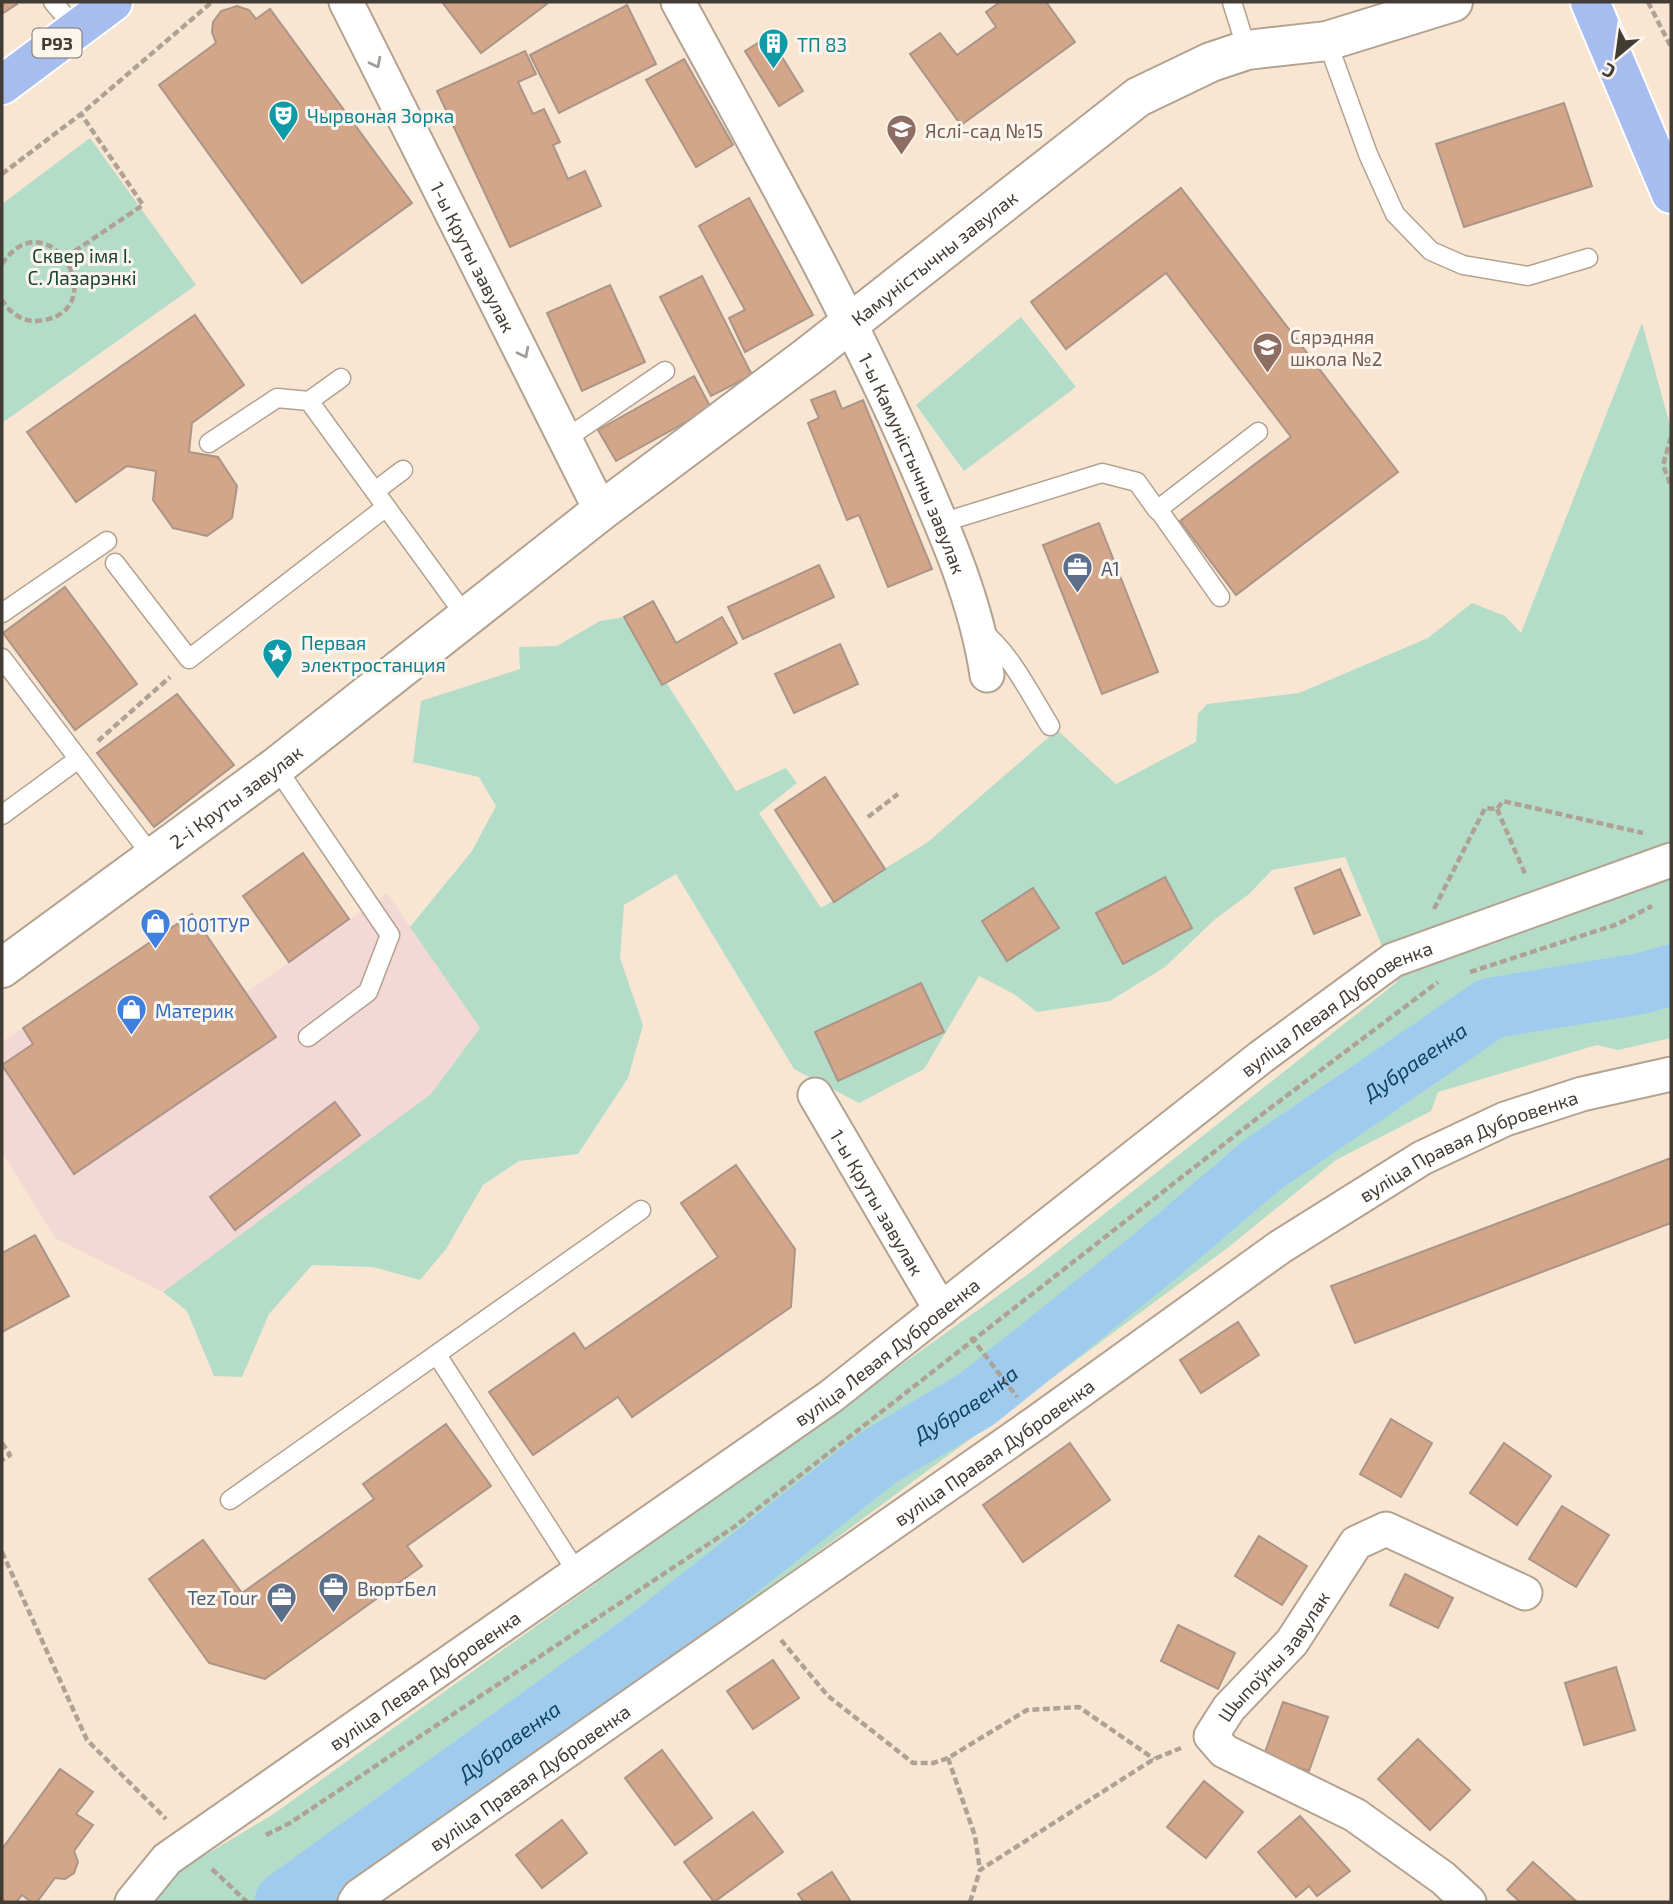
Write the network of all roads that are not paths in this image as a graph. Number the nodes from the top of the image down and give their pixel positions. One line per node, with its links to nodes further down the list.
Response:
1 (113, 2): 7 (main road, Р93)
2 (346, 2): 18 (street, 1-ы Круты завулак, one-way to 18)
3 (678, 2): 13 (street, 1-ы Камуністычны завулак)
4 (1232, 2): 9 (lane)
5 (1453, 2): 8 (street, Камуністычны завулак)
6 (1590, 2): 11 (main road)
7 (64, 15): 10 (main road, Р93)
8 (1327, 41): 9 (street, Камуністычны завулак); 12 (lane)
9 (1247, 50): 13 (street, Камуністычны завулак)
10 (2, 85)
11 (1671, 194)
12 (1588, 258)
13 (851, 322): 24 (street, Камуністычны завулак); 25 (street, 1-ы Камуністычны завулак)
14 (665, 371): 18 (lane)
15 (341, 378): 16 (lane)
16 (309, 401): 19 (lane); 21 (lane)
17 (1258, 432): 23 (lane)
18 (567, 438): 24 (street, 1-ы Круты завулак)
19 (209, 443)
20 (403, 470): 21 (lane)
21 (374, 491): 22 (lane)
22 (386, 508): 27 (lane); 30 (lane)
23 (1158, 509): 25 (lane); 28 (lane)
24 (601, 512): 30 (street, Камуністычны завулак)
25 (941, 523): 31 (street, 1-ы Камуністычны завулак)
26 (107, 541): 29 (lane)
27 (115, 563)
28 (1220, 597)
29 (2, 614)
30 (467, 618): 36 (street, 2-і Круты завулак)
31 (980, 629): 33 (street, 1-ы Камуністычны завулак); 34 (lane)
32 (2, 658): 35 (lane)
33 (987, 675)
34 (1050, 726)
35 (77, 760): 37 (lane); 38 (lane)
36 (276, 767): 38 (street, 2-і Круты завулак); 41 (lane)
37 (2, 815)
38 (152, 856): 40 (street, 2-і Круты завулак)
39 (1671, 860): 45 (street, вуліца Левая Дубровенка)
40 (2, 968)
41 (308, 1037)
42 (1671, 1074): 51 (street, вуліца Правая Дубровенка)
43 (815, 1095): 45 (street, 1-ы Круты завулак)
44 (641, 1210): 46 (lane)
45 (941, 1310): 48 (street, вуліца Левая Дубровенка)
46 (437, 1355): 47 (lane); 48 (lane)
47 (230, 1500)
48 (578, 1574): 50 (street, вуліца Левая Дубровенка)
49 (1525, 1593): 52 (street, Шыпоўны завулак)
50 (132, 1902)
51 (355, 1902)
52 (1469, 1902)

